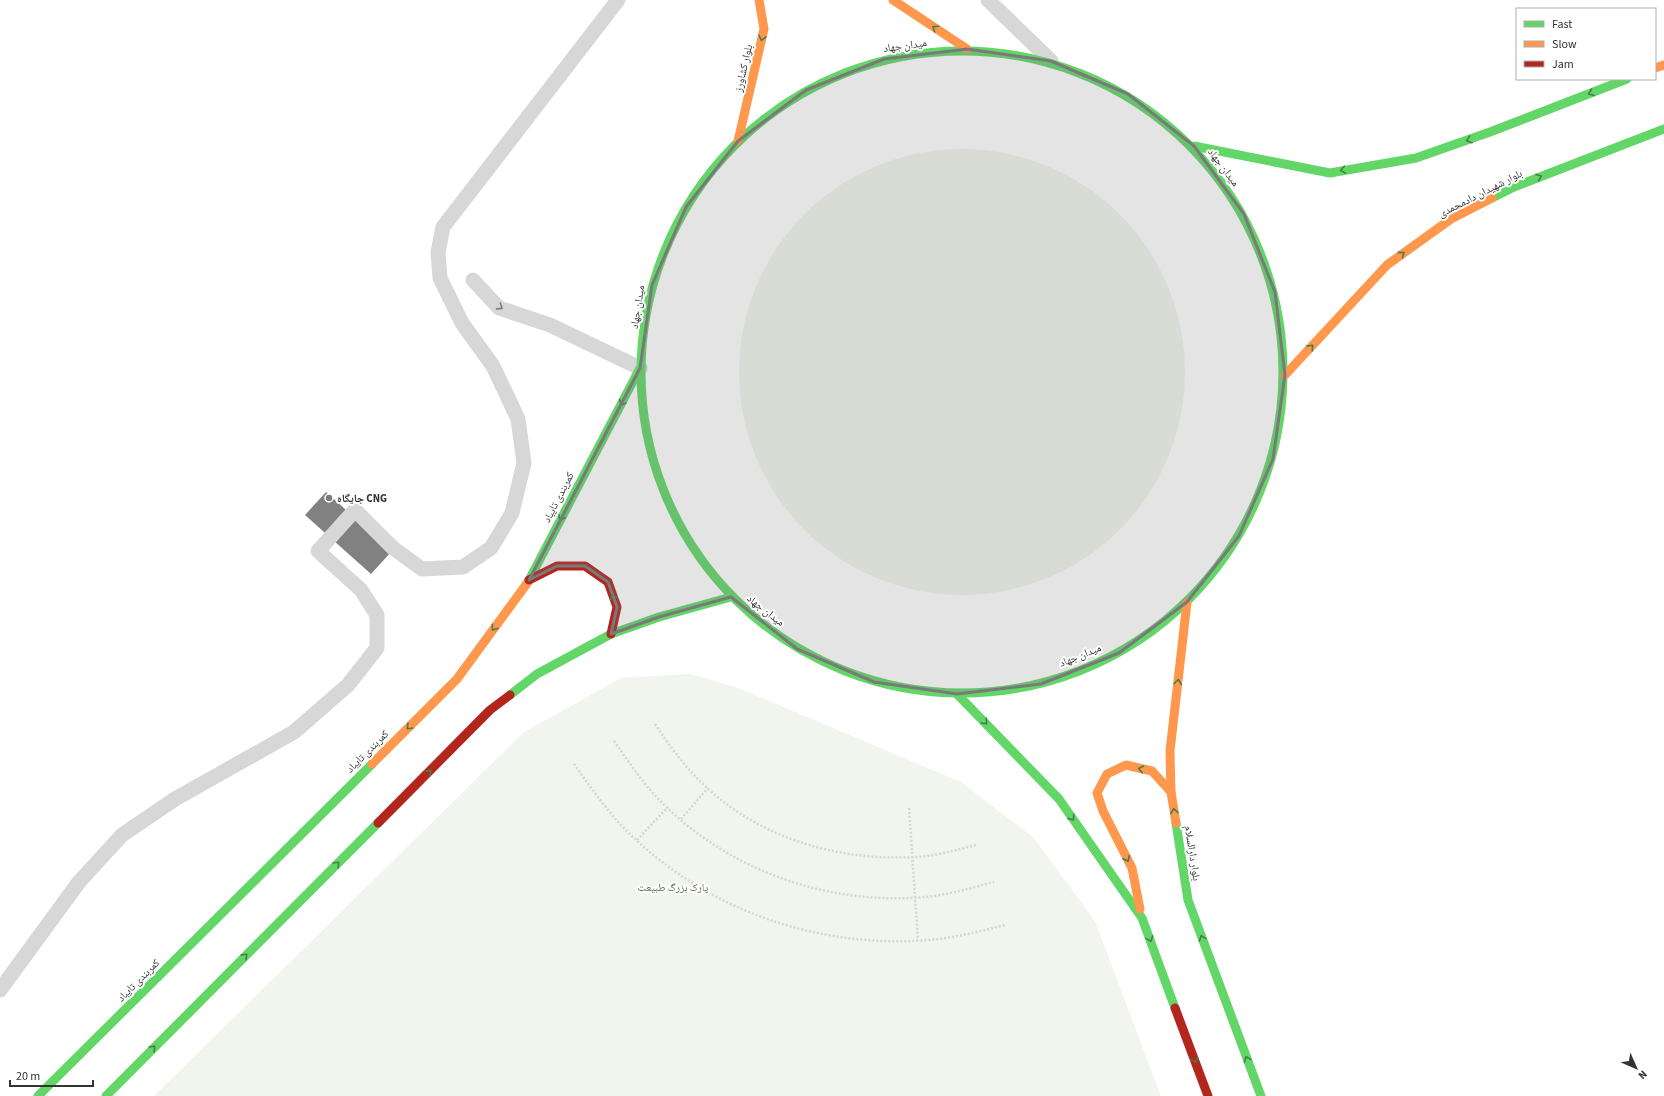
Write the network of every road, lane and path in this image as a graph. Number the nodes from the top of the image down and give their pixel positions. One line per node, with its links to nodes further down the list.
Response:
1 (618, 0): 35 (lane)
2 (759, 0): 9 (main road, بلوار کشاورز, one-way to 9)
3 (894, 0): 5 (main road, one-way to 3)
4 (988, 0): 6 (lane)
5 (967, 49): 6 (main road, میدان جهاد); 9 (main road, میدان جهاد)
6 (1051, 61): 10 (main road, میدان جهاد)
7 (1624, 80): 10 (main road, one-way to 10)
8 (1664, 129): 13 (main road, بلوار شهیدان دادمحمدی, one-way to 8)
9 (738, 141): 12 (main road, میدان جهاد)
10 (1194, 146): 13 (main road, میدان جهاد)
11 (473, 280): 12 (lane, one-way to 12)
12 (640, 368): 14 (main road, کمربندی تایباد, one-way to 14); 15 (main road, میدان جهاد)
13 (1285, 375): 16 (main road, میدان جهاد)
14 (530, 580): 17 (main road, one-way to 14); 36 (main road, کمربندی تایباد, one-way to 36)
15 (731, 597): 17 (main road); 18 (main road, میدان جهاد)
16 (1187, 602): 18 (main road, میدان جهاد); 23 (main road, بلوار دارالسلام, one-way to 16)
17 (611, 634): 37 (main road, one-way to 17)
18 (957, 694): 32 (main road, one-way to 32)
19 (655, 724): 22 (path)
20 (614, 740): 24 (path)
21 (574, 764): 27 (path)
22 (708, 788): 26 (path); 29 (path)
23 (1171, 792): 32 (main road, one-way to 32); 39 (main road, بلوار دارالسلام, one-way to 23)
24 (668, 807): 26 (path); 27 (path)
25 (909, 808): 29 (path)
26 (681, 819): 31 (path)
27 (637, 840): 34 (path)
28 (976, 845): 29 (path)
29 (912, 857): 31 (path)
30 (994, 882): 31 (path)
31 (915, 897): 34 (path)
32 (1142, 918): 38 (main road, one-way to 38)
33 (1006, 924): 34 (path)
34 (918, 940)
35 (0, 990)
36 (38, 1096)
37 (106, 1096)
38 (1208, 1096)
39 (1261, 1096)

